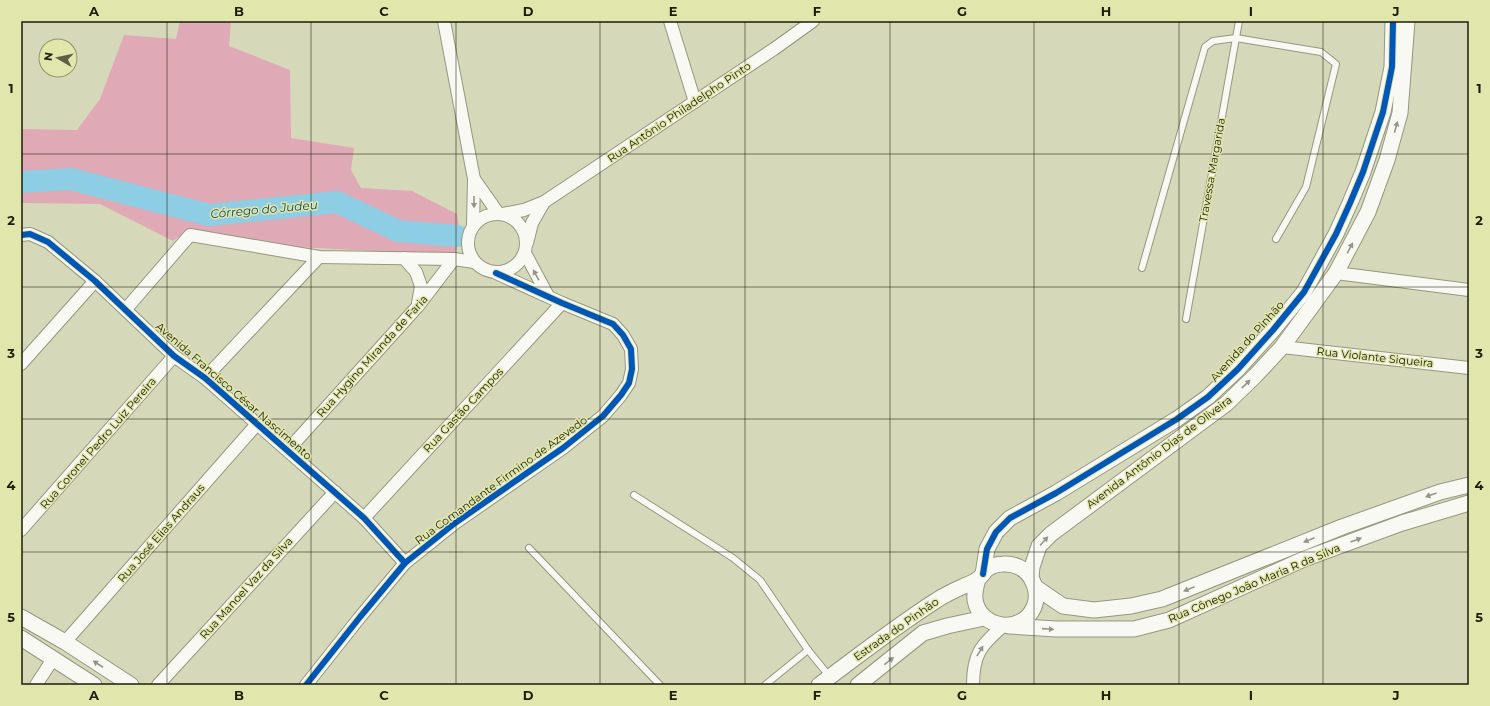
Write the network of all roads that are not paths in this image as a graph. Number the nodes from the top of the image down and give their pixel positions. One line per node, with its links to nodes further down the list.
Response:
1 (444, 21): 9 (street)
2 (813, 21): 8 (street, Rua Antônio Philadelpho Pinto)
3 (1239, 21): 7 (lane, Travessa Margarida)
4 (1393, 21): 45 (street, Avenida do Pinhão)
5 (1407, 21): 22 (street, Avenida Antônio Dias de Oliveira, one-way to 5)
6 (673, 22): 8 (street)
7 (1236, 38): 14 (lane); 20 (lane); 29 (lane, Travessa Margarida)
8 (694, 102): 10 (street, Rua Antônio Philadelpho Pinto)
9 (474, 179): 11 (street); 12 (street, one-way to 12)
10 (544, 202): 11 (street); 15 (street)
11 (500, 214): 12 (street); 15 (street)
12 (474, 225): 19 (street)
13 (21, 235): 23 (street, Avenida Francisco César Nascimento)
14 (1276, 238)
15 (526, 248): 21 (street); 25 (street, one-way to 15)
16 (319, 257): 17 (street); 28 (street); 34 (street)
17 (404, 258): 18 (street); 27 (street)
18 (454, 259): 19 (street); 27 (street, Rua Hygino Miranda de Faria)
19 (474, 262): 21 (street)
20 (1142, 268)
21 (496, 273): 25 (street, Rua Comandante Firmino de Azevedo)
22 (1336, 273): 24 (street); 30 (street, Avenida Antônio Dias de Oliveira)
23 (95, 281): 28 (street, Avenida Francisco César Nascimento); 32 (street)
24 (1469, 290)
25 (548, 296): 26 (street, Rua Comandante Firmino de Azevedo)
26 (562, 303): 41 (street, Rua Gastão Campos); 44 (street, Rua Comandante Firmino de Azevedo)
27 (418, 306): 36 (street, Rua Hygino Miranda de Faria)
28 (126, 309): 31 (street, Avenida Francisco César Nascimento)
29 (1186, 319)
30 (1282, 346): 33 (street, Rua Violante Siqueira); 46 (street, Avenida Antônio Dias de Oliveira, one-way to 30)
31 (174, 356): 34 (street, Avenida Francisco César Nascimento); 42 (street, Rua Coronel Pedro Luiz Pereira)
32 (21, 364)
33 (1469, 368)
34 (205, 378): 35 (street, Avenida Francisco César Nascimento)
35 (257, 424): 36 (street, Avenida Francisco César Nascimento); 51 (street, Rua José Elias Andraus)
36 (288, 450): 38 (street, Avenida Francisco César Nascimento)
37 (1469, 485): 46 (street, Rua Cônego João Maria R da Silva, one-way to 46)
38 (334, 492): 41 (street, Avenida Francisco César Nascimento); 58 (street, Rua Manoel Vaz da Silva)
39 (634, 495): 52 (lane)
40 (1469, 503): 49 (street, Rua Cônego João Maria R da Silva, one-way to 40)
41 (364, 518): 44 (street, Avenida Francisco César Nascimento)
42 (21, 530)
43 (529, 548): 60 (lane)
44 (405, 563): 59 (street, Rua Comandante Firmino de Azevedo)
45 (980, 577): 46 (street); 48 (street); 54 (street, Estrada do Pinhão)
46 (1033, 582): 49 (street)
47 (21, 617): 51 (street)
48 (984, 618): 49 (street); 62 (street, Estrada do Pinhão, one-way to 48)
49 (1006, 626): 63 (street, one-way to 49)
50 (21, 638): 53 (street)
51 (65, 642): 57 (street, one-way to 51)
52 (808, 650): 54 (lane); 61 (lane)
53 (53, 660): 55 (street); 56 (street)
54 (824, 681)
55 (36, 685)
56 (94, 685)
57 (131, 685)
58 (158, 685)
59 (306, 685)
60 (660, 685)
61 (765, 685)
62 (858, 685)
63 (973, 685)

